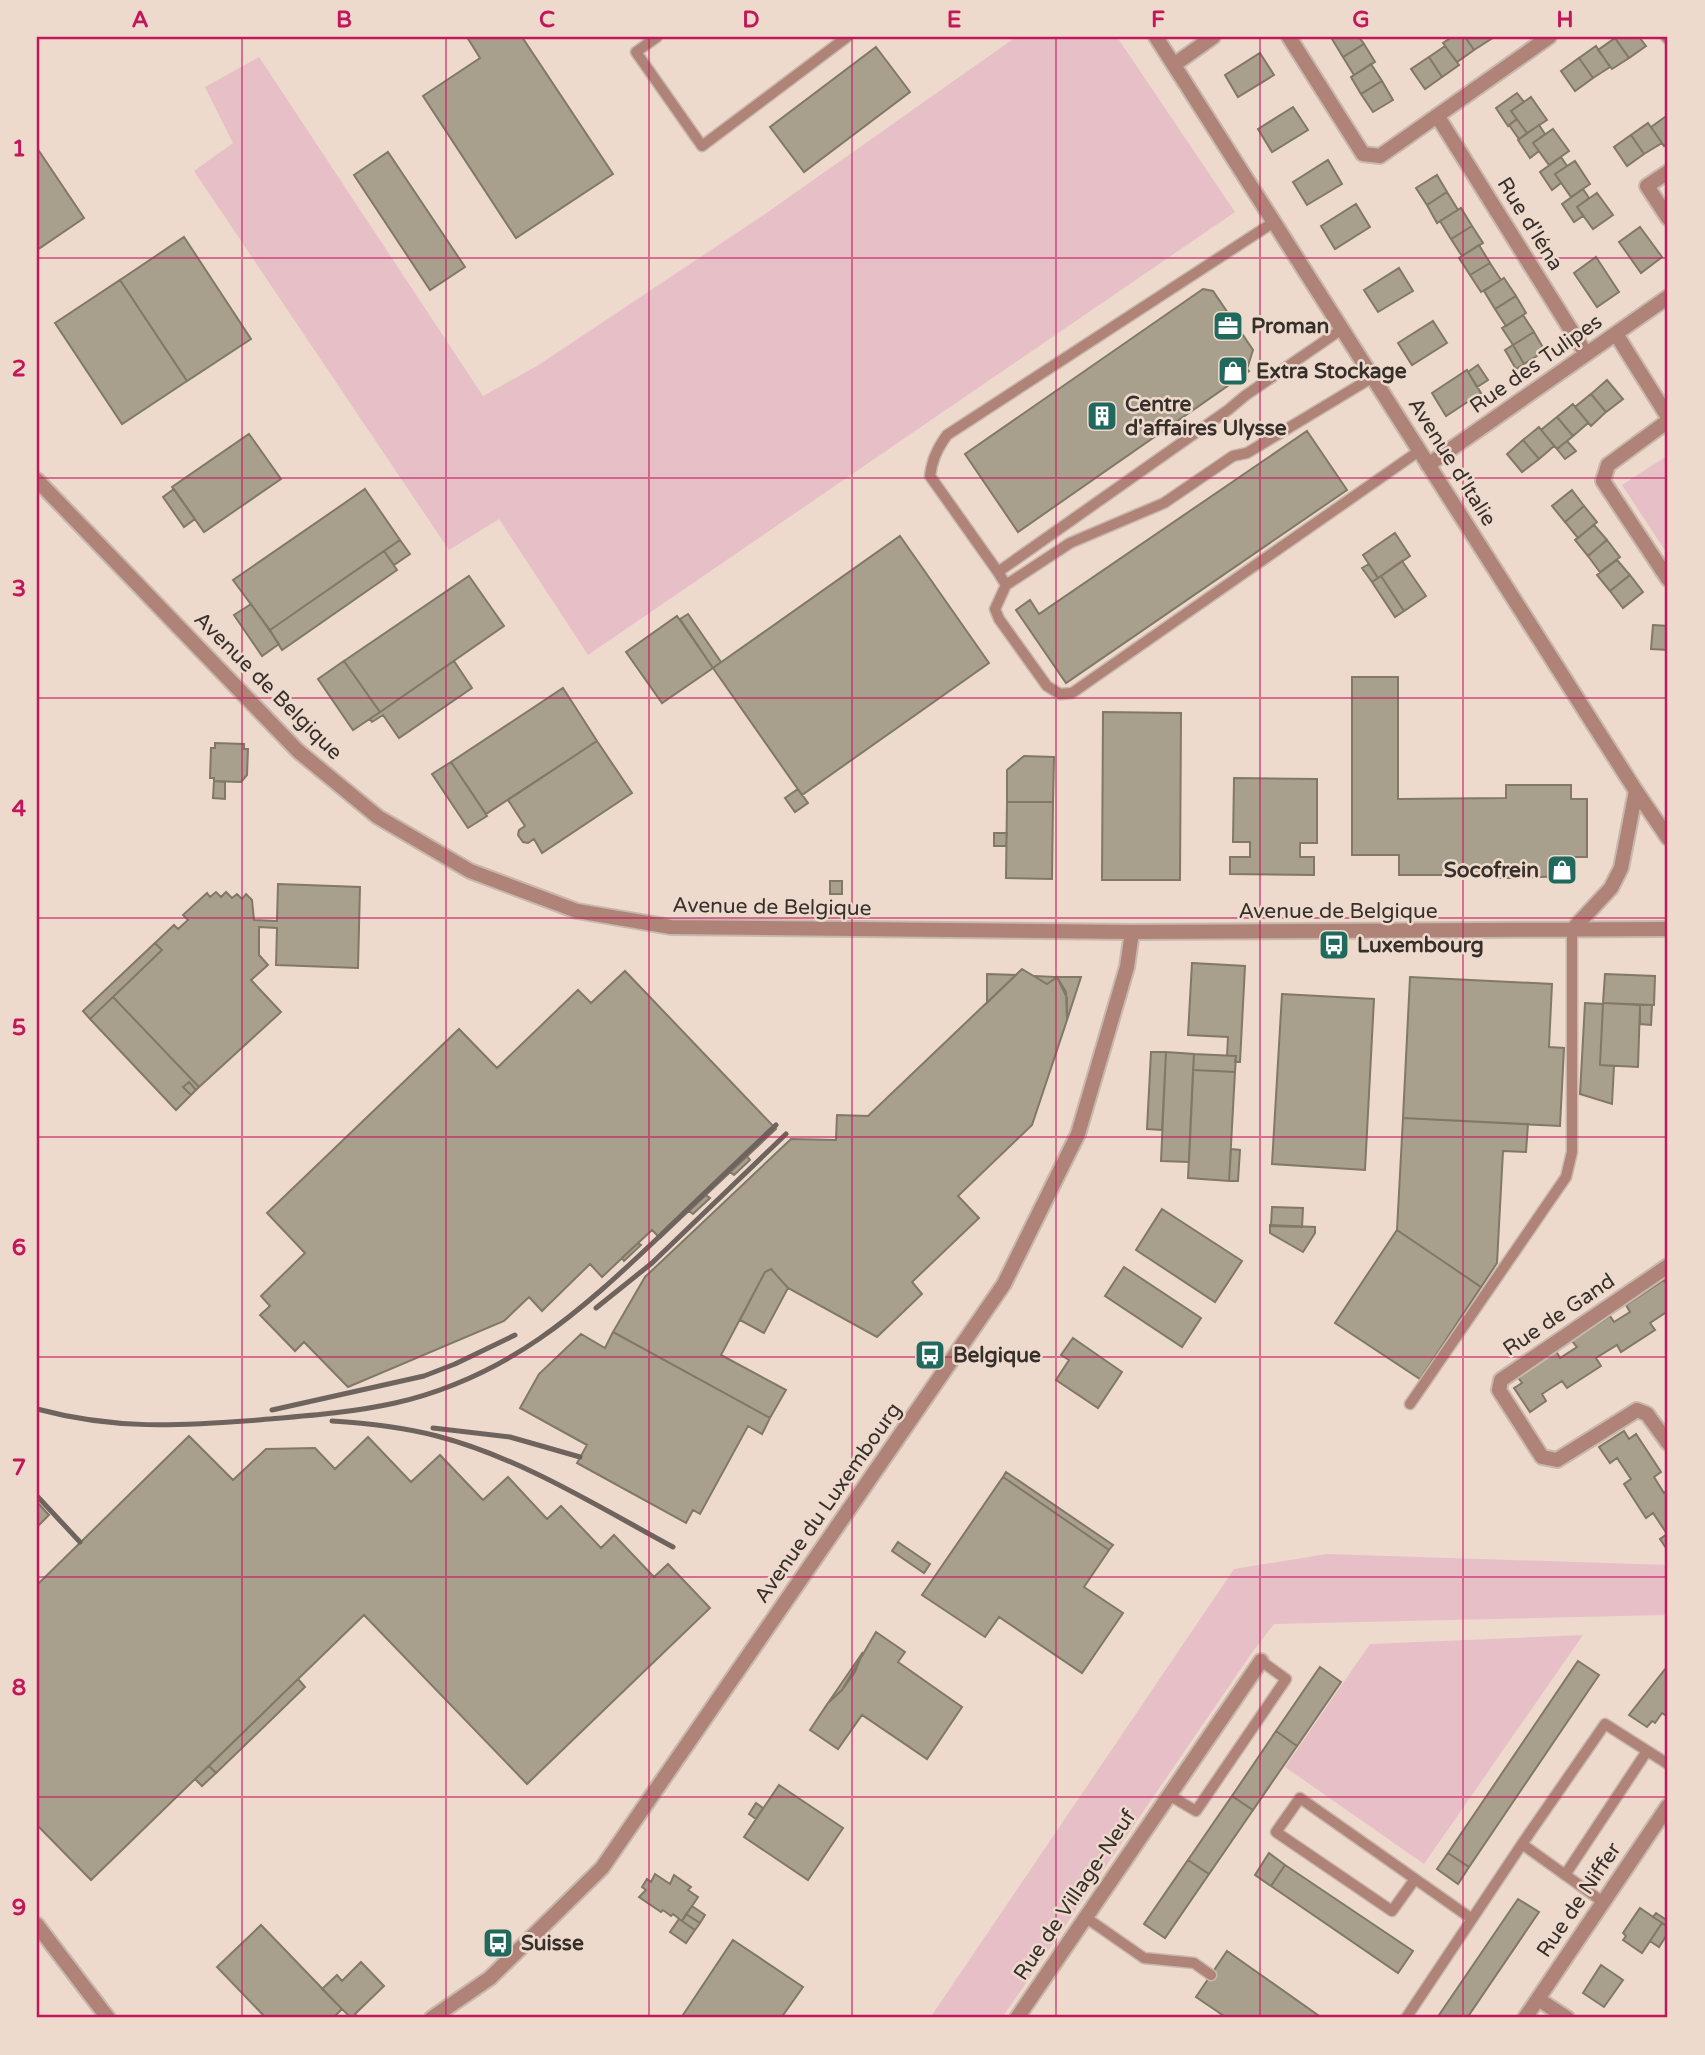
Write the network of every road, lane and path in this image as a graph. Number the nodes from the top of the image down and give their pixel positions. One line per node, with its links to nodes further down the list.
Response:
1 (657, 37): 2 (lane)
2 (847, 37)
3 (1156, 37): 7 (street, Avenue d'Italie)
4 (1213, 37): 7 (street)
5 (1289, 37): 8 (street)
6 (1549, 37): 8 (street)
7 (1175, 64): 11 (street, Avenue d'Italie)
8 (1438, 117): 15 (street, Rue d'Iéna)
9 (1668, 172): 10 (street)
10 (1666, 209)
11 (1275, 222): 13 (street, Avenue d'Italie); 21 (lane)
12 (1668, 297): 14 (street, Rue des Tulipes)
13 (1342, 329): 16 (street, Avenue d'Italie); 21 (lane)
14 (1616, 334): 15 (street, Rue des Tulipes); 17 (street)
15 (1587, 354): 19 (street, Rue des Tulipes)
16 (1373, 377): 18 (street, Avenue d'Italie); 23 (lane)
17 (1668, 419): 22 (street)
18 (1419, 451): 19 (street, Avenue d'Italie); 23 (lane)
19 (1428, 465): 24 (street, Avenue d'Italie)
20 (37, 480): 28 (street, Avenue de Belgique)
21 (998, 572): 23 (lane)
22 (1668, 579)
23 (1006, 585)
24 (1636, 791): 25 (street, Avenue d'Italie); 27 (street)
25 (1668, 838)
26 (1668, 929): 27 (street, Avenue de Belgique)
27 (1572, 930): 28 (street, Avenue de Belgique); 30 (lane)
28 (1132, 932): 47 (street, Avenue du Luxembourg)
29 (1668, 1266): 31 (street, Rue de Gand)
30 (1410, 1404)
31 (1668, 1443)
32 (1261, 1661): 35 (street, Rue de Village-Neuf); 35 (lane, Rue de Village-Neuf)
33 (1647, 1751): 34 (lane); 37 (lane); 38 (lane)
34 (1668, 1765)
35 (1169, 1796): 41 (street, Rue de Village-Neuf)
36 (1668, 1806): 40 (street, Rue de Niffer)
37 (1522, 1843): 38 (lane); 42 (lane)
38 (1564, 1875): 40 (lane)
39 (1415, 1879): 39 (lane); 42 (lane)
40 (1603, 1902): 45 (street, Rue de Niffer)
41 (1085, 1917): 44 (lane); 48 (street, Rue de Village-Neuf)
42 (1472, 1919): 49 (lane)
43 (37, 1925): 46 (street)
44 (1211, 1975)
45 (1538, 1999): 50 (street, Rue de Niffer); 51 (street)
46 (108, 2018)
47 (432, 2018)
48 (1017, 2018)
49 (1406, 2018)
50 (1525, 2018)
51 (1567, 2018)

